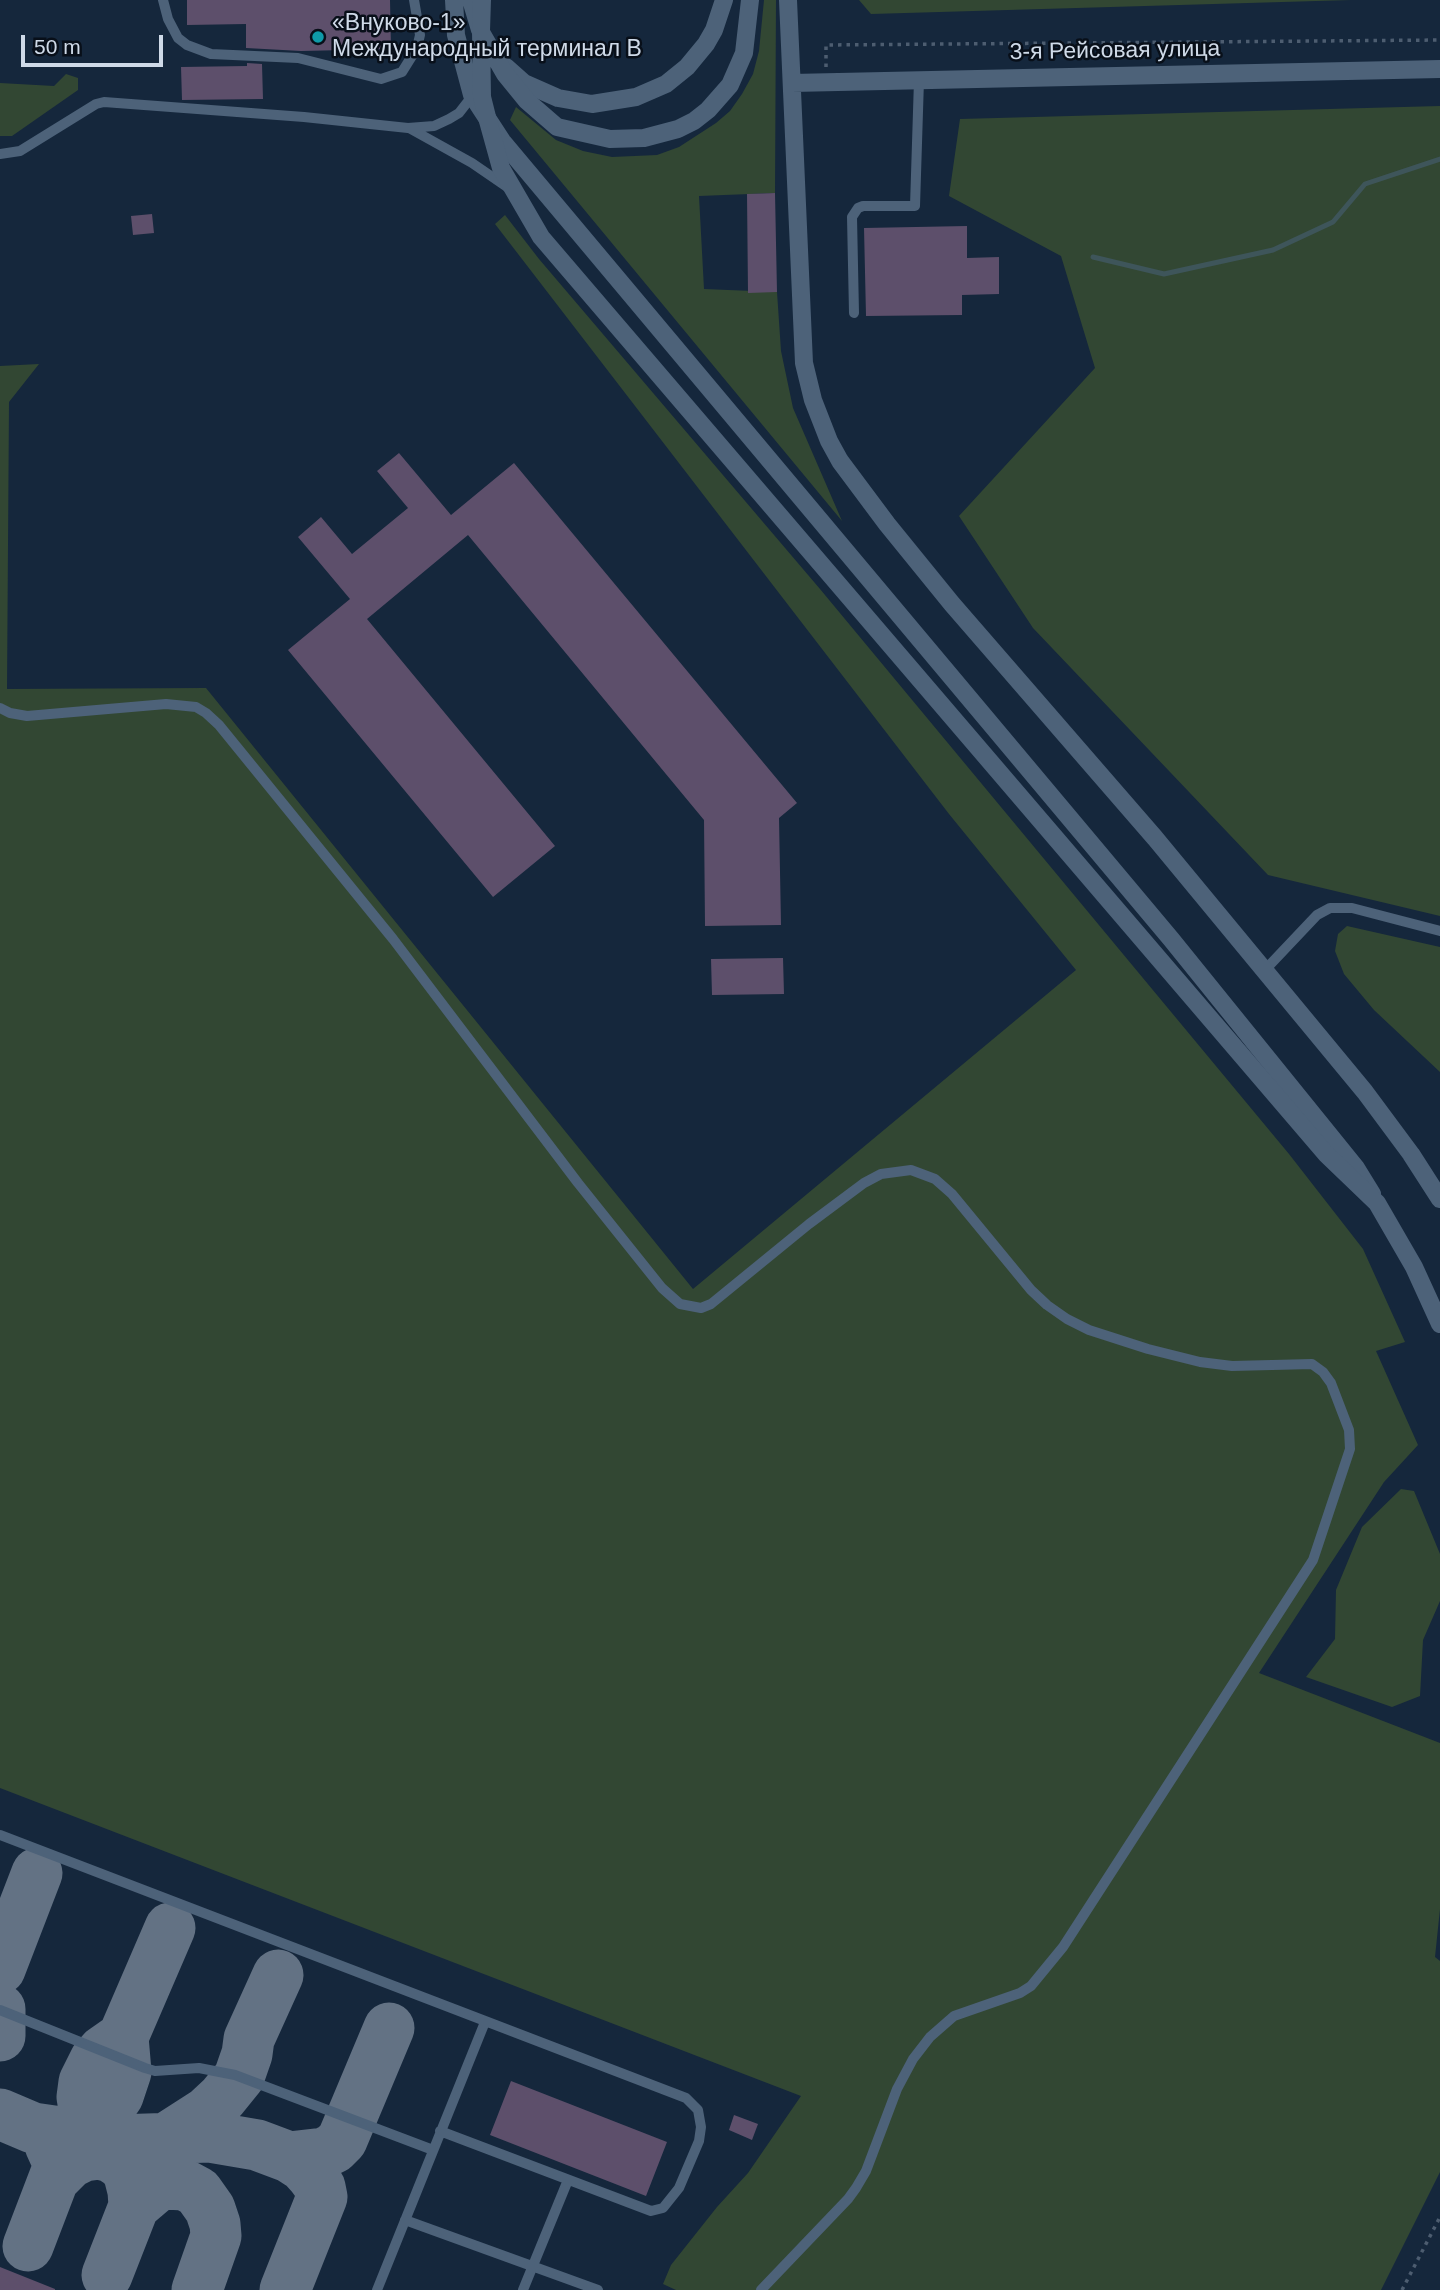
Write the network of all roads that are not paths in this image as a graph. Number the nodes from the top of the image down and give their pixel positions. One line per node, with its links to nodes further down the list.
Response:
1 (163, 0): 2 (lane)
2 (414, 0)
3 (454, 0): 22 (main road)
4 (471, 0): 6 (main road)
5 (482, 0): 9 (main road)
6 (724, 0)
7 (750, 0): 9 (main road)
8 (788, 0): 13 (main road)
9 (481, 31): 11 (main road)
10 (1440, 69): 12 (main road, 3-я Рейсовая улица)
11 (483, 77): 14 (lane); 16 (main road)
12 (919, 80): 13 (main road, 3-я Рейсовая улица); 17 (lane)
13 (792, 83): 20 (main road)
14 (408, 128): 15 (lane); 16 (lane)
15 (0, 154)
16 (515, 193): 22 (main road)
17 (854, 313)
18 (0, 708): 35 (lane)
19 (1440, 931): 20 (lane)
20 (1264, 971): 21 (main road)
21 (1440, 1199)
22 (1377, 1203): 23 (main road)
23 (1440, 1324)
24 (0, 1835): 26 (lane)
25 (0, 2010): 28 (lane)
26 (485, 2022): 27 (lane); 29 (lane)
27 (440, 2131): 28 (lane); 29 (lane)
28 (433, 2150): 30 (lane)
29 (568, 2180): 31 (lane)
30 (405, 2220): 31 (lane); 32 (lane)
31 (534, 2265): 33 (lane); 34 (lane)
32 (377, 2290)
33 (523, 2290)
34 (598, 2290)
35 (761, 2290)

